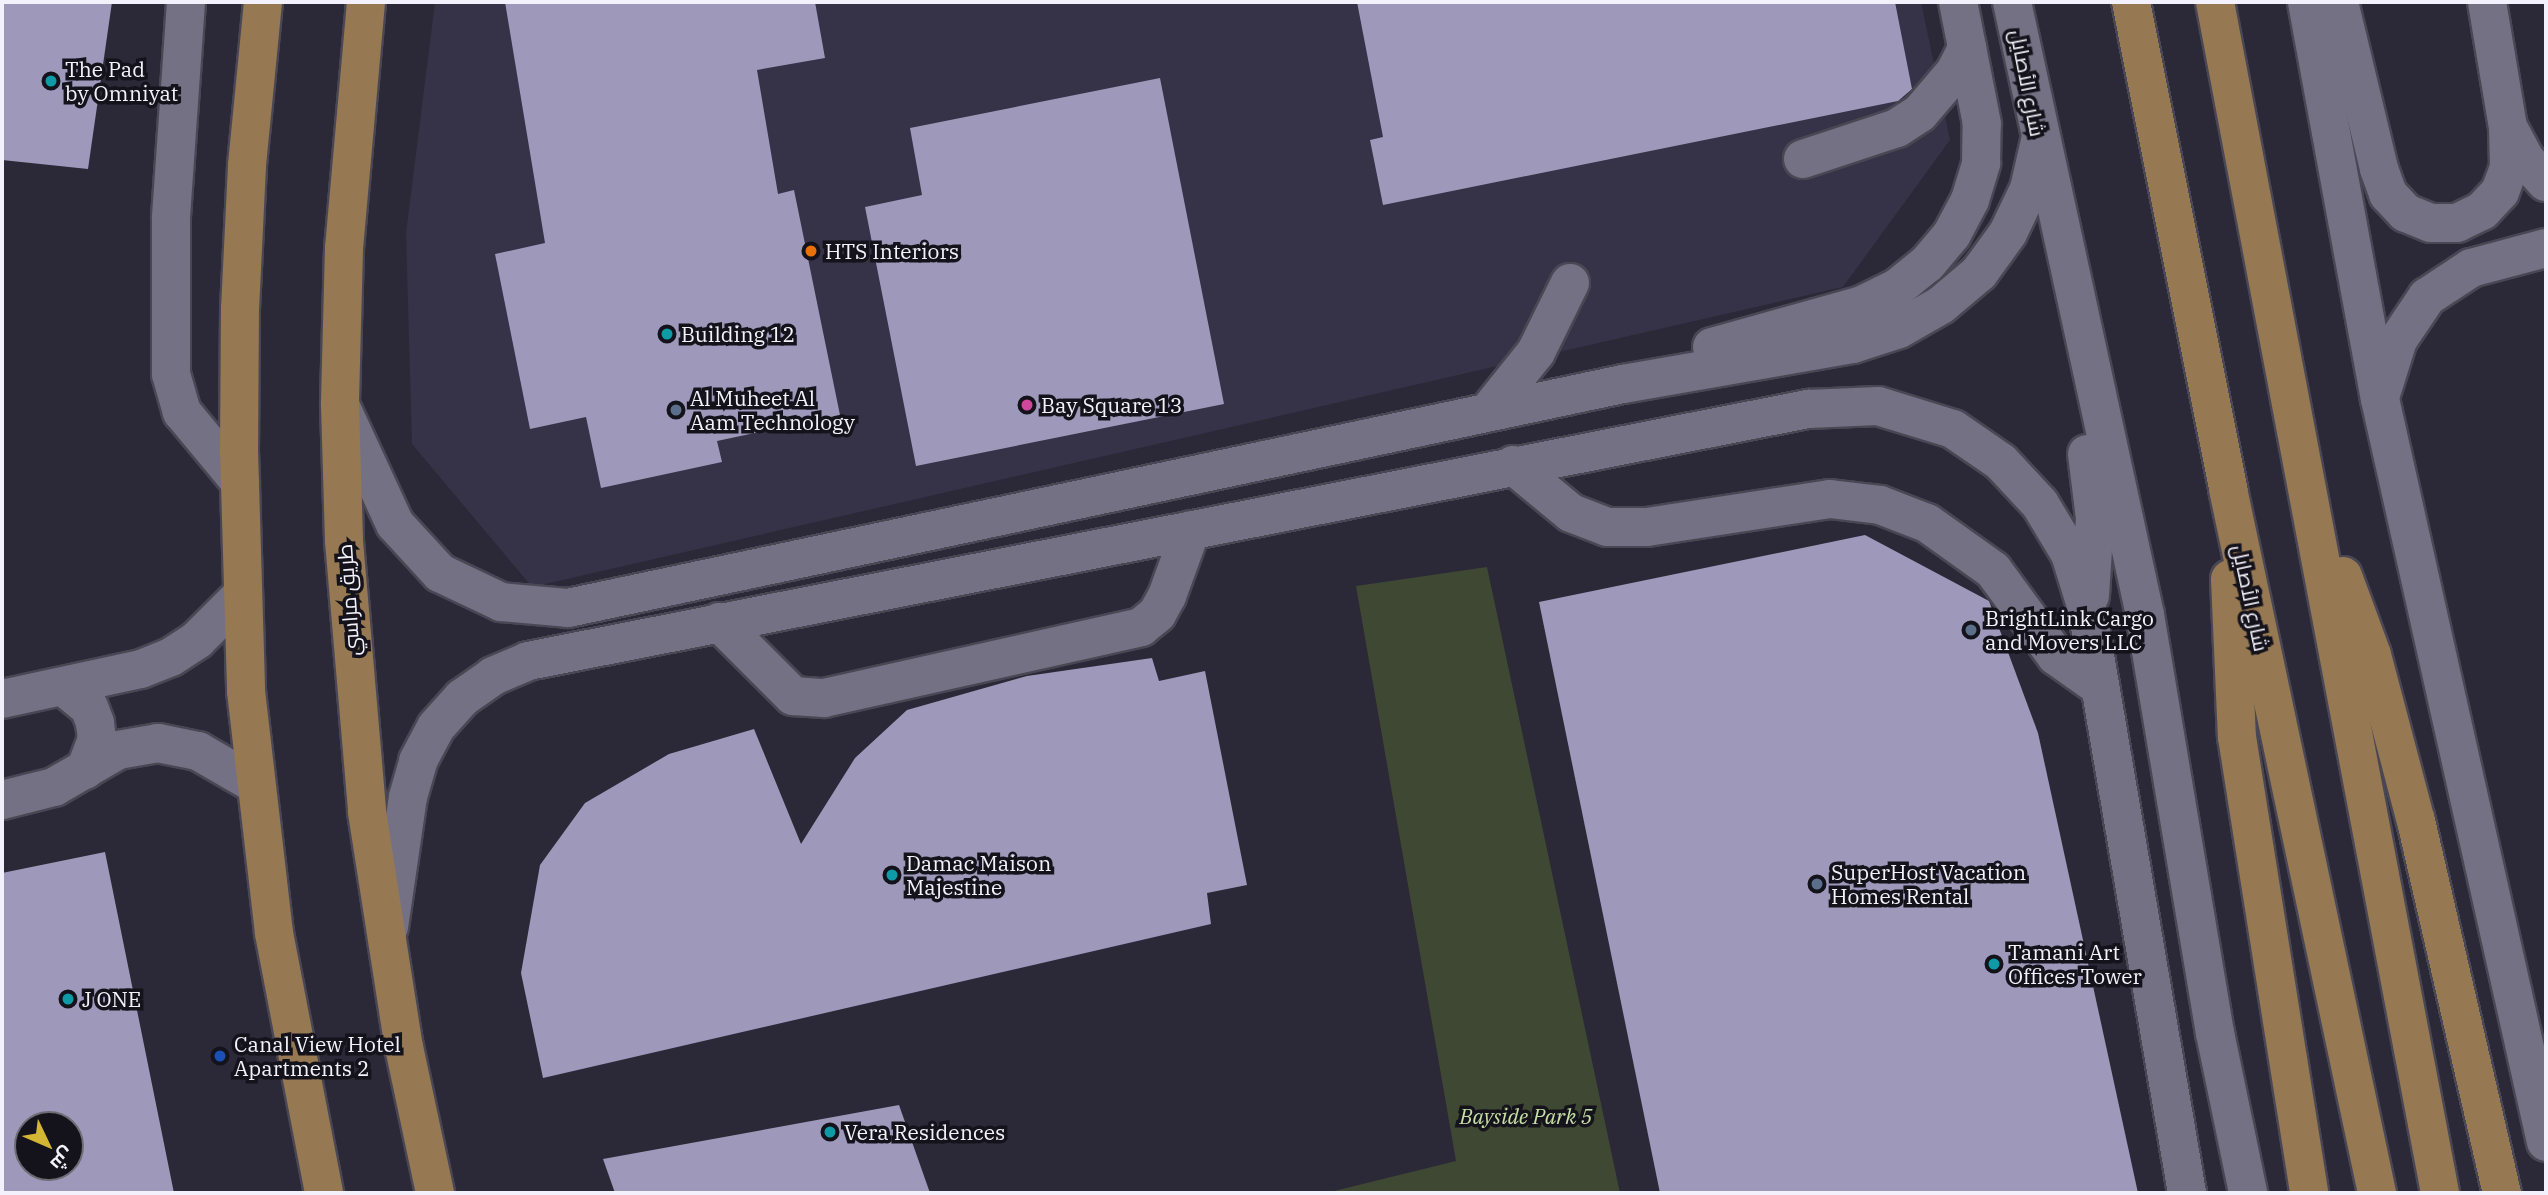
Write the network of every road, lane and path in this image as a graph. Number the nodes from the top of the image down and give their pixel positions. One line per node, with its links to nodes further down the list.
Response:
1 (186, 2): 24 (street)
2 (263, 2): 24 (main road)
3 (366, 2): 21 (main road, طريق مراسي)
4 (1958, 2): 11 (street)
5 (2012, 2): 13 (street, شارع الأصايل)
6 (2131, 2): 25 (main road, شارع الأصايل)
7 (2215, 2): 26 (main road)
8 (2307, 2): 20 (street)
9 (2339, 2): 12 (street)
10 (2487, 2): 12 (street)
11 (1967, 48): 14 (street); 19 (street)
12 (2508, 127): 15 (street)
13 (2040, 141): 18 (street, شارع الأصايل); 19 (street)
14 (1803, 159)
15 (2546, 182)
16 (2546, 248): 20 (street)
17 (1570, 283): 22 (street)
18 (2076, 300): 29 (street); 42 (street, شارع الأصايل)
19 (1623, 384): 22 (street)
20 (2380, 399): 38 (street)
21 (340, 405): 22 (street); 37 (main road, طريق مراسي)
22 (1488, 412)
23 (1513, 465): 27 (street); 29 (street); 32 (street)
24 (240, 482): 28 (main road)
25 (2228, 489): 43 (main road); 44 (main road, شارع الأصايل)
26 (2313, 502): 45 (main road); 46 (main road)
27 (1191, 530): 30 (street); 30 (street)
28 (243, 594): 31 (street); 35 (main road)
29 (2087, 608): 32 (street)
30 (719, 622): 37 (street)
31 (64, 687): 33 (street); 34 (street)
32 (2100, 687): 41 (street)
33 (2, 699)
34 (85, 770): 35 (street); 36 (street)
35 (255, 784): 39 (main road)
36 (2, 800)
37 (387, 947): 40 (main road, طريق مراسي)
38 (2546, 1142)
39 (324, 1193)
40 (435, 1193)
41 (2187, 1193)
42 (2248, 1193)
43 (2309, 1193)
44 (2377, 1193)
45 (2440, 1193)
46 (2502, 1193)

